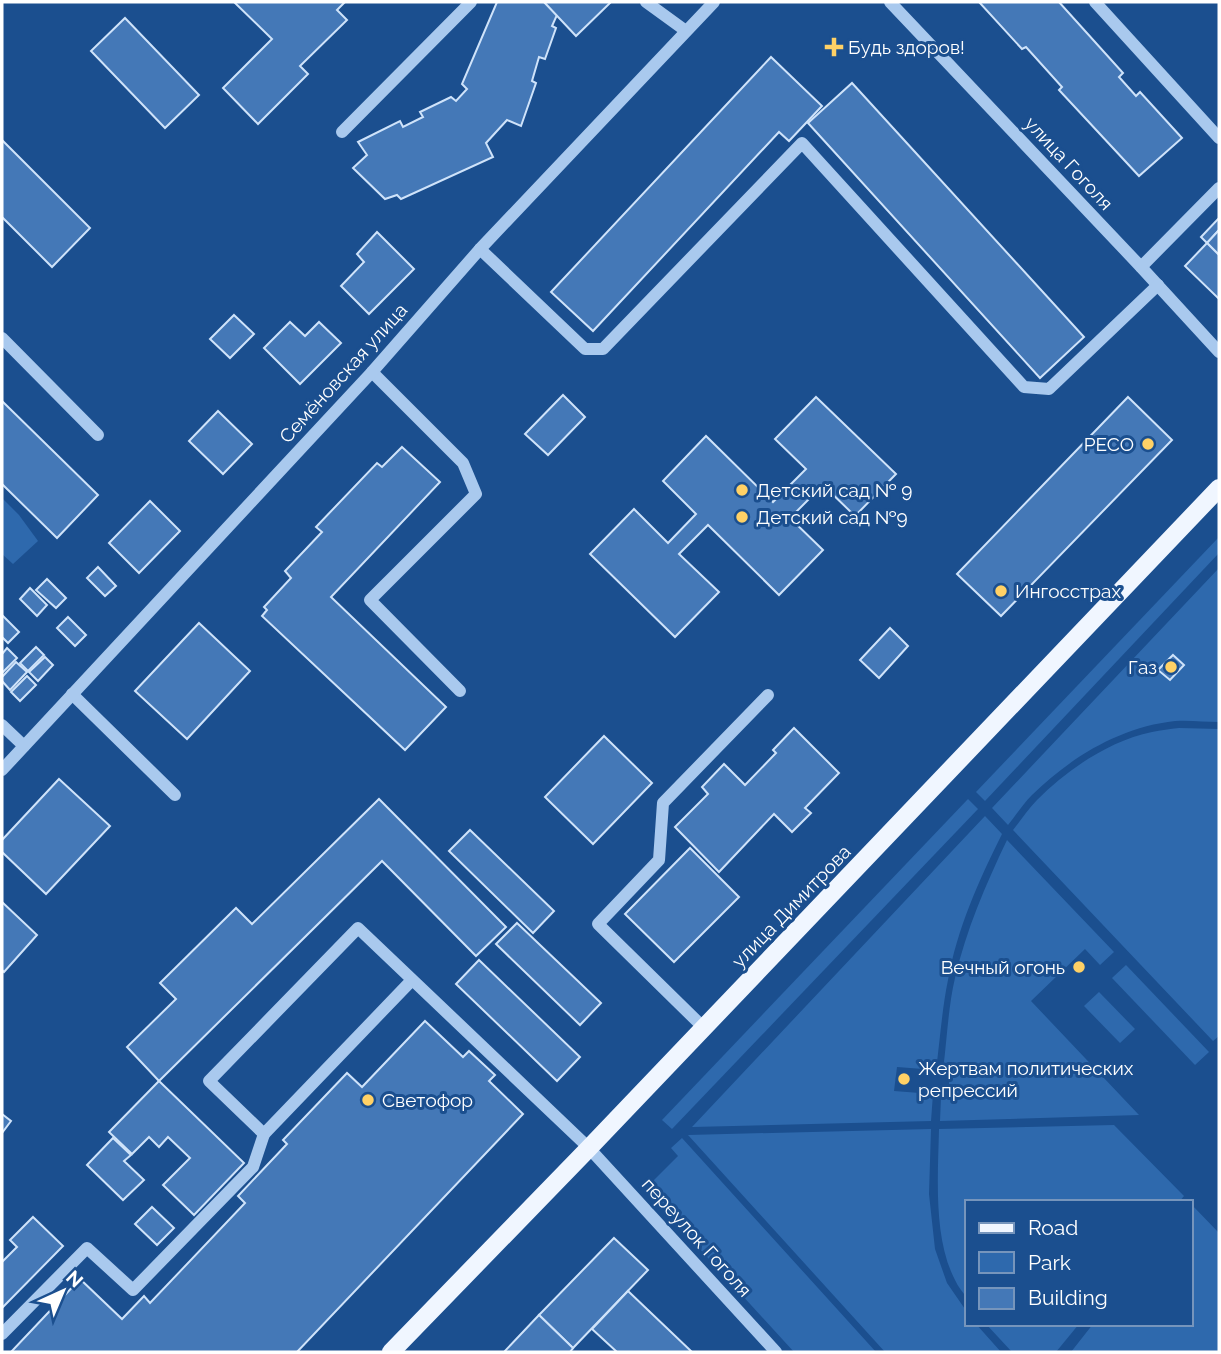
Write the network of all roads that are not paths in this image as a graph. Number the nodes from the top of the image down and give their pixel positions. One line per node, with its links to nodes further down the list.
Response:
1 (471, 2): 7 (street)
2 (646, 2): 6 (street)
3 (714, 2): 6 (street, Семёновская улица)
4 (890, 2): 11 (street, улица Гоголя)
5 (1095, 2): 8 (street)
6 (686, 31): 10 (street, Семёновская улица)
7 (342, 132)
8 (1219, 138)
9 (1219, 188): 11 (street)
10 (480, 249): 12 (street); 15 (street, Семёновская улица)
11 (1142, 267): 12 (street, улица Гоголя)
12 (1158, 285): 14 (street, улица Гоголя)
13 (2, 338): 16 (street)
14 (1219, 352)
15 (372, 372): 18 (street); 19 (street, Семёновская улица)
16 (98, 436)
17 (1219, 488): 26 (main road, улица Димитрова)
18 (460, 691)
19 (72, 694): 22 (street, Семёновская улица); 24 (street)
20 (768, 695): 26 (street)
21 (2, 725): 22 (street)
22 (24, 746): 23 (street, Семёновская улица)
23 (2, 770)
24 (175, 794)
25 (412, 980): 27 (street); 27 (street, переулок Гоголя); 28 (street, переулок Гоголя)
26 (704, 1028): 28 (main road, улица Димитрова)
27 (264, 1135): 29 (street)
28 (589, 1148): 30 (main road, улица Димитрова); 31 (street, переулок Гоголя)
29 (2, 1334)
30 (391, 1352)
31 (776, 1352)

